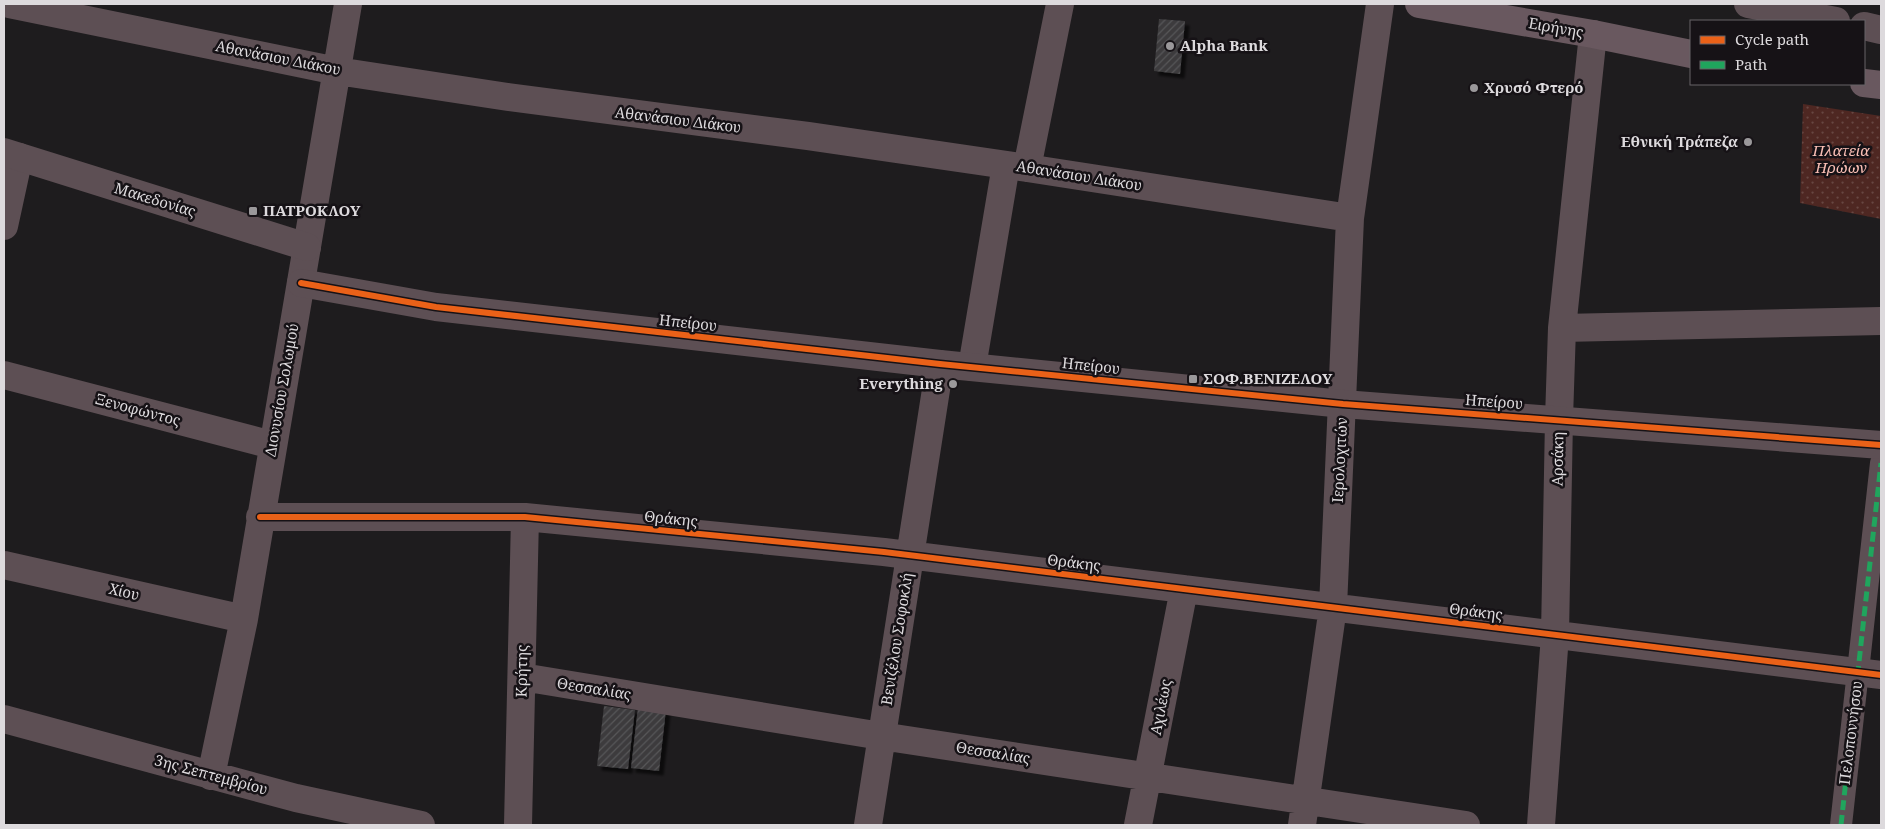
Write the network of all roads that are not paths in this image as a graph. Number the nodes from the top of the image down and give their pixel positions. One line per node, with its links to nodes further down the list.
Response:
1 (9, 4): 12 (street, Αθανάσιου Διάκου)
2 (348, 4): 12 (street, Διονυσίου Σολωμού)
3 (1060, 4): 16 (street)
4 (1380, 4): 17 (street, Ιερολοχιτών)
5 (1419, 4): 10 (main road, Ειρήνης)
6 (1748, 4): 7 (street)
7 (1831, 20)
8 (1865, 26): 9 (street)
9 (1881, 30)
10 (1593, 34): 11 (main road, Ειρήνης); 22 (street, Αρσάκη)
11 (1690, 54)
12 (337, 71): 16 (street, Αθανάσιου Διάκου); 19 (street, Διονυσίου Σολωμού)
13 (1865, 83): 14 (main road)
14 (1881, 85)
15 (11, 154): 18 (street); 19 (street, Μακεδονίας)
16 (1016, 166): 17 (street, Αθανάσιου Διάκου); 24 (street)
17 (1350, 218): 26 (street, Ιερολοχιτών)
18 (4, 226)
19 (307, 247): 20 (street, Διονυσίου Σολωμού)
20 (301, 283): 23 (street, Ηπείρου); 28 (street, Διονυσίου Σολωμού)
21 (1881, 321): 22 (street)
22 (1562, 328): 27 (street, Αρσάκη)
23 (940, 364): 24 (street, Ηπείρου); 33 (street, Βενιζέλου Σοφοκλή)
24 (972, 367): 26 (street, Ηπείρου)
25 (4, 375): 28 (street, Ξενοφώντος)
26 (1343, 404): 27 (street, Ηπείρου); 36 (street, Ιερολοχιτών)
27 (1559, 419): 29 (street, Ηπείρου); 38 (street, Αρσάκη)
28 (272, 445): 31 (street, Διονυσίου Σολωμού)
29 (1881, 445)
30 (1881, 463): 39 (street, Πελοποννήσου)
31 (260, 517): 32 (street, Θράκης); 37 (street, Διονυσίου Σολωμού)
32 (525, 517): 33 (street, Θράκης); 40 (street, Κρήτης)
33 (911, 555): 35 (street, Θράκης); 42 (street, Βενιζέλου Σοφοκλή)
34 (4, 565): 37 (street, Χίου)
35 (1184, 589): 36 (street, Θράκης); 44 (street, Αχιλέως)
36 (1333, 607): 38 (street, Θράκης); 45 (street, Ιερολοχιτών)
37 (244, 619): 43 (street, Διονυσίου Σολωμού)
38 (1555, 635): 39 (street, Θράκης); 51 (street, Αρσάκη)
39 (1870, 674): 52 (street, Πελοποννήσου)
40 (522, 677): 42 (street, Θεσσαλίας); 47 (street, Κρήτης)
41 (4, 719): 43 (street, 3ης Σεπτεμβρίου)
42 (881, 736): 44 (street, Θεσσαλίας); 48 (street, Βενιζέλου Σοφοκλή)
43 (211, 776): 46 (street, 3ης Σεπτεμβρίου)
44 (1148, 777): 45 (street, Θεσσαλίας); 49 (street, Αχιλέως)
45 (1303, 813): 50 (street, Θεσσαλίας)
46 (421, 825)
47 (518, 825)
48 (868, 825)
49 (1138, 825)
50 (1466, 825)
51 (1541, 825)
52 (1841, 825)

